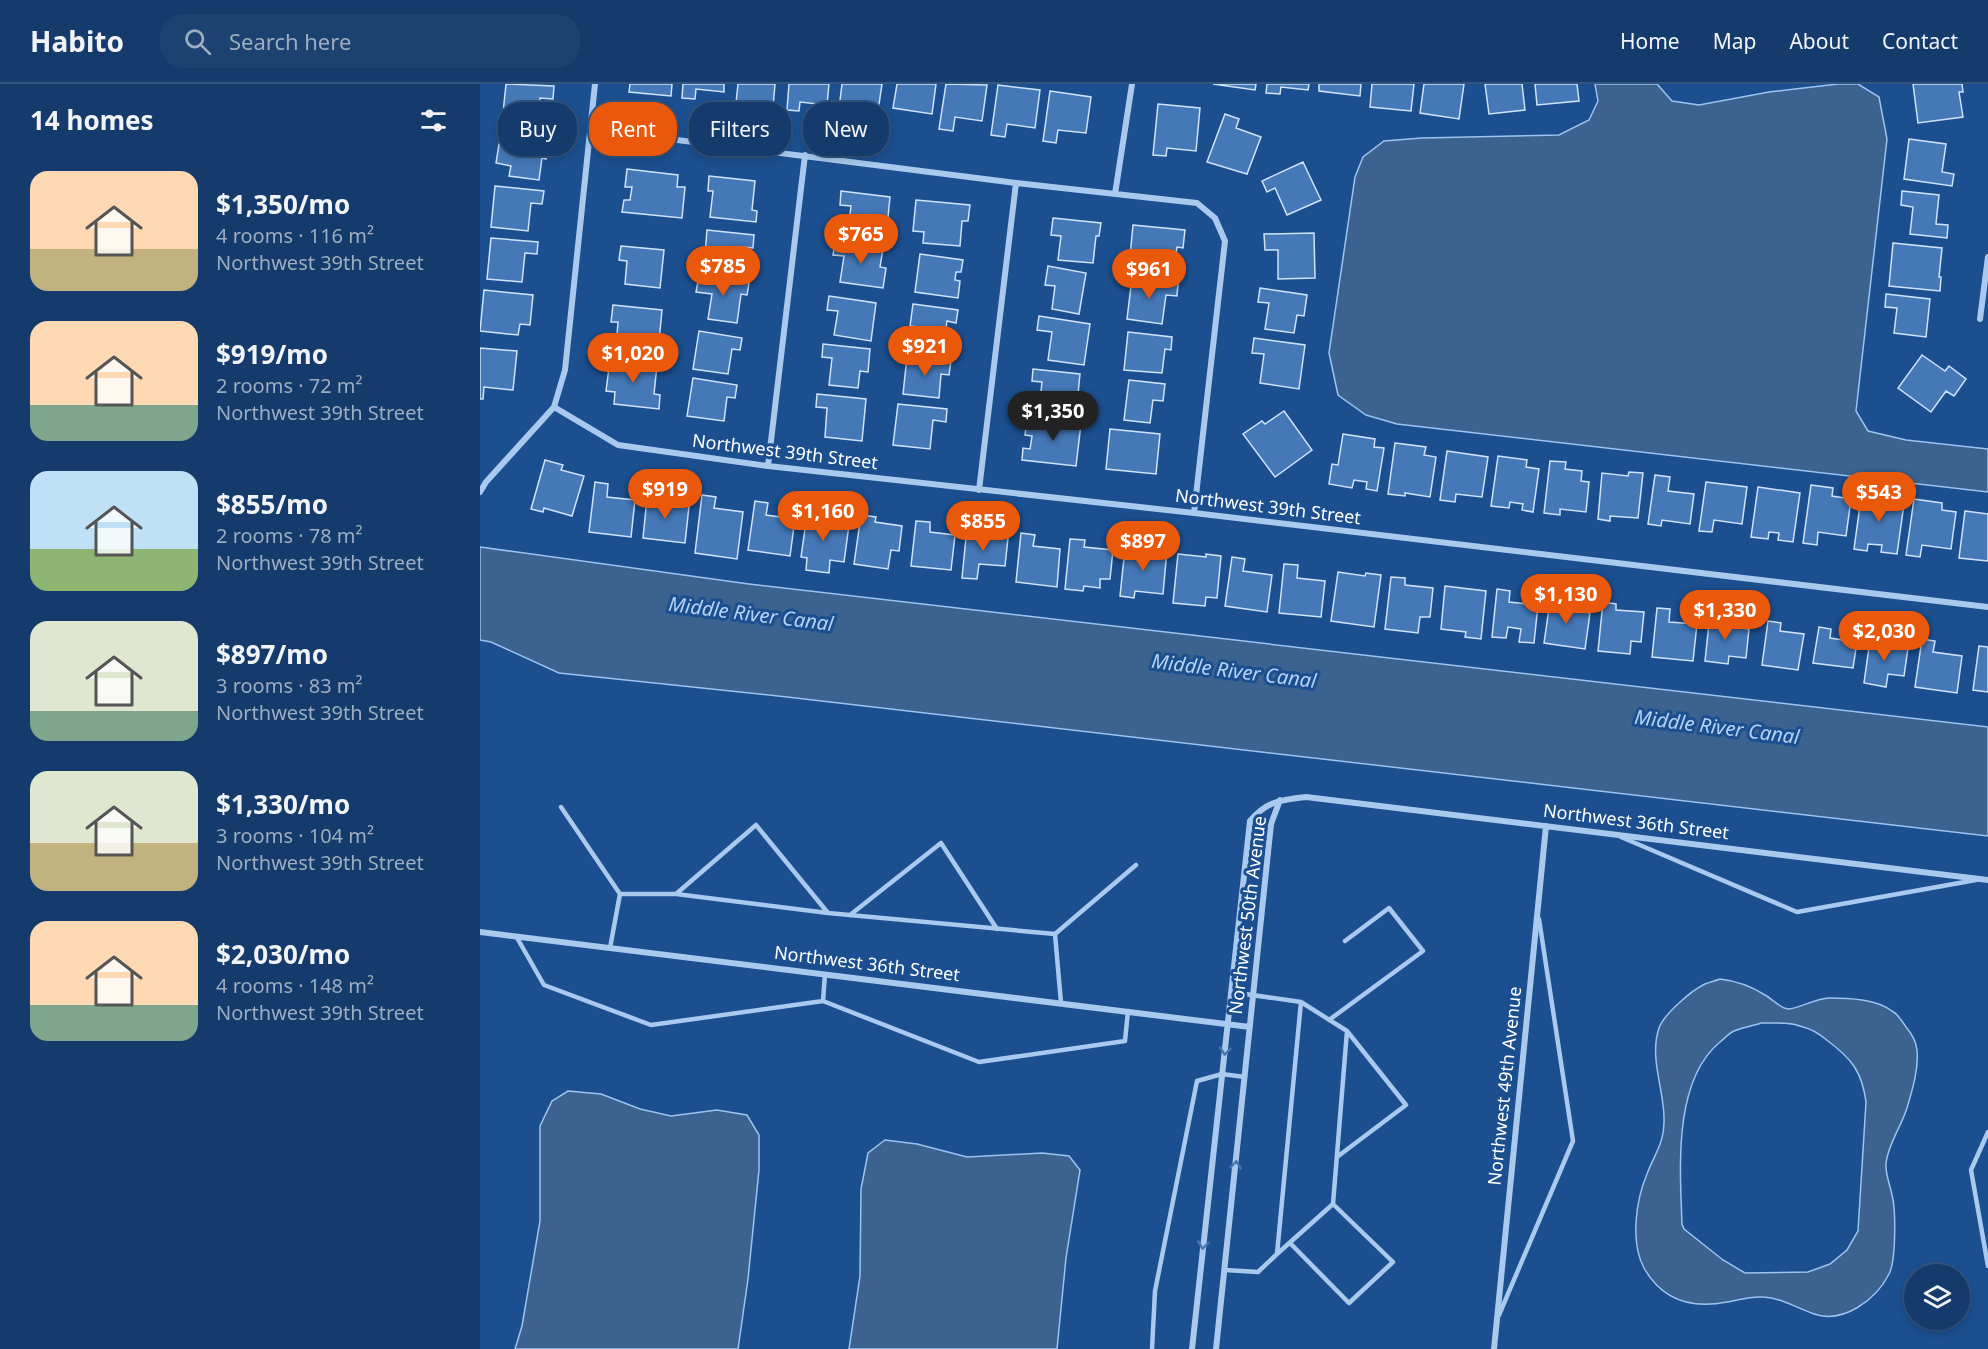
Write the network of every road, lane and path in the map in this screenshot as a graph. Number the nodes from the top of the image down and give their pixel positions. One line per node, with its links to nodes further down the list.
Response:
1 (595, 84): 3 (street)
2 (1132, 84): 10 (street)
3 (593, 102)
4 (589, 139): 13 (street)
5 (677, 140): 6 (street)
6 (803, 155)
7 (805, 156): 14 (street)
8 (813, 156): 9 (street)
9 (1016, 183): 10 (street); 15 (street)
10 (1115, 194): 17 (street)
11 (1988, 257): 12 (street)
12 (1980, 319)
13 (554, 407): 14 (street, Northwest 39th Street); 16 (street)
14 (768, 466): 15 (street, Northwest 39th Street)
15 (979, 490): 17 (street, Northwest 39th Street)
16 (480, 492)
17 (1194, 513): 18 (street, Northwest 39th Street)
18 (1988, 607)
19 (1280, 800): 21 (street, Northwest 36th Street); 37 (street, Northwest 50th Avenue); 38 (street, Northwest 50th Avenue)
20 (561, 807): 25 (lane)
21 (1546, 826): 22 (street, Northwest 36th Street); 27 (street, Northwest 49th Avenue)
22 (1613, 834): 24 (street, Northwest 36th Street); 24 (lane)
23 (1136, 865): 32 (lane)
24 (1985, 880)
25 (620, 894): 26 (lane); 35 (lane)
26 (676, 894): 28 (lane); 28 (lane)
27 (1537, 909): 56 (street, Northwest 49th Avenue); 56 (lane)
28 (828, 913): 29 (lane)
29 (850, 915): 30 (lane); 30 (lane)
30 (998, 929): 32 (lane)
31 (480, 932): 33 (street, Northwest 36th Street)
32 (1055, 934): 41 (lane)
33 (516, 936): 35 (street, Northwest 36th Street); 39 (lane)
34 (1345, 941): 43 (lane)
35 (610, 948): 36 (street, Northwest 36th Street)
36 (825, 974): 39 (lane); 41 (street, Northwest 36th Street)
37 (1231, 992): 38 (lane); 44 (street, Northwest 50th Avenue)
38 (1253, 994): 40 (lane); 45 (street, Northwest 50th Avenue)
39 (823, 1001): 42 (lane)
40 (1301, 1002): 43 (lane); 53 (lane)
41 (1061, 1003): 42 (street, Northwest 36th Street)
42 (1128, 1011): 44 (street, Northwest 36th Street)
43 (1329, 1020): 46 (lane)
44 (1228, 1024): 45 (street, Northwest 36th Street); 47 (street, Northwest 50th Avenue, one-way to 47)
45 (1250, 1027): 48 (street, Northwest 50th Avenue)
46 (1347, 1031): 50 (lane); 50 (lane)
47 (1222, 1074): 48 (lane); 57 (lane); 58 (street, Northwest 50th Avenue, one-way to 58)
48 (1245, 1077): 55 (street, Northwest 50th Avenue, one-way to 48)
49 (1988, 1132): 54 (lane)
50 (1337, 1157): 51 (lane)
51 (1333, 1204): 52 (lane); 52 (lane)
52 (1290, 1242): 53 (lane)
53 (1277, 1254): 55 (lane)
54 (1988, 1266)
55 (1225, 1270): 59 (street, Northwest 50th Avenue)
56 (1496, 1321): 60 (street, Northwest 49th Avenue)
57 (1152, 1349)
58 (1192, 1349)
59 (1216, 1349)
60 (1494, 1349)

